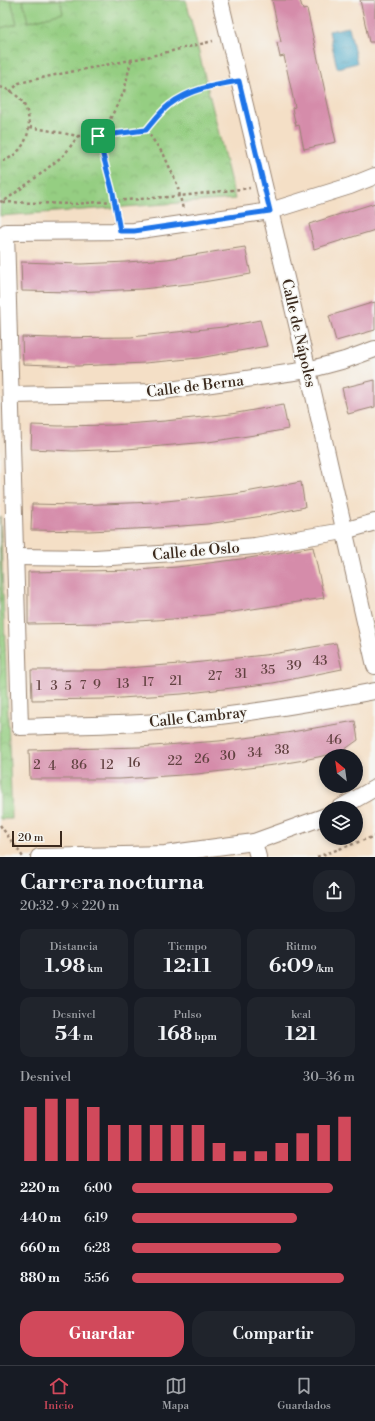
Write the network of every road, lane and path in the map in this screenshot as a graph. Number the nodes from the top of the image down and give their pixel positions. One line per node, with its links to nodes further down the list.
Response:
1 (220, 0): 2 (street, Calle de Nápoles)
2 (229, 37): 3 (path); 4 (street, Calle de Nápoles)
3 (130, 60): 6 (path); 10 (path)
4 (239, 81): 8 (path); 13 (street, Calle de Nápoles)
5 (0, 87): 6 (path)
6 (10, 92): 7 (path)
7 (30, 127): 9 (path); 11 (path)
8 (146, 130): 10 (path); 14 (path)
9 (78, 136): 10 (path); 16 (path)
10 (98, 136): 15 (path)
11 (0, 162)
12 (375, 176): 17 (street)
13 (264, 187): 14 (path); 17 (street, Calle de Nápoles)
14 (180, 196): 15 (path); 18 (path)
15 (114, 201): 16 (path); 19 (path)
16 (2, 202)
17 (270, 211): 18 (street); 21 (street, Calle de Nápoles)
18 (186, 223): 19 (street)
19 (120, 231): 22 (street)
20 (375, 349): 21 (street, Calle de Berna)
21 (308, 370): 22 (street, Calle de Berna); 24 (street, Calle de Nápoles)
22 (11, 395): 25 (street)
23 (375, 522): 24 (street, Calle de Oslo)
24 (344, 531): 25 (street, Calle de Oslo); 26 (street, Calle de Nápoles)
25 (15, 557): 27 (street, Calle Cambray)
26 (375, 666)
27 (375, 691)
28 (375, 788): 29 (street)
29 (352, 801)
30 (319, 819): 33 (street)
31 (0, 826): 35 (path)
32 (375, 836): 37 (path)
33 (256, 850): 34 (street)
34 (165, 856): 36 (street)
35 (23, 857)
36 (39, 857)
37 (317, 857)

